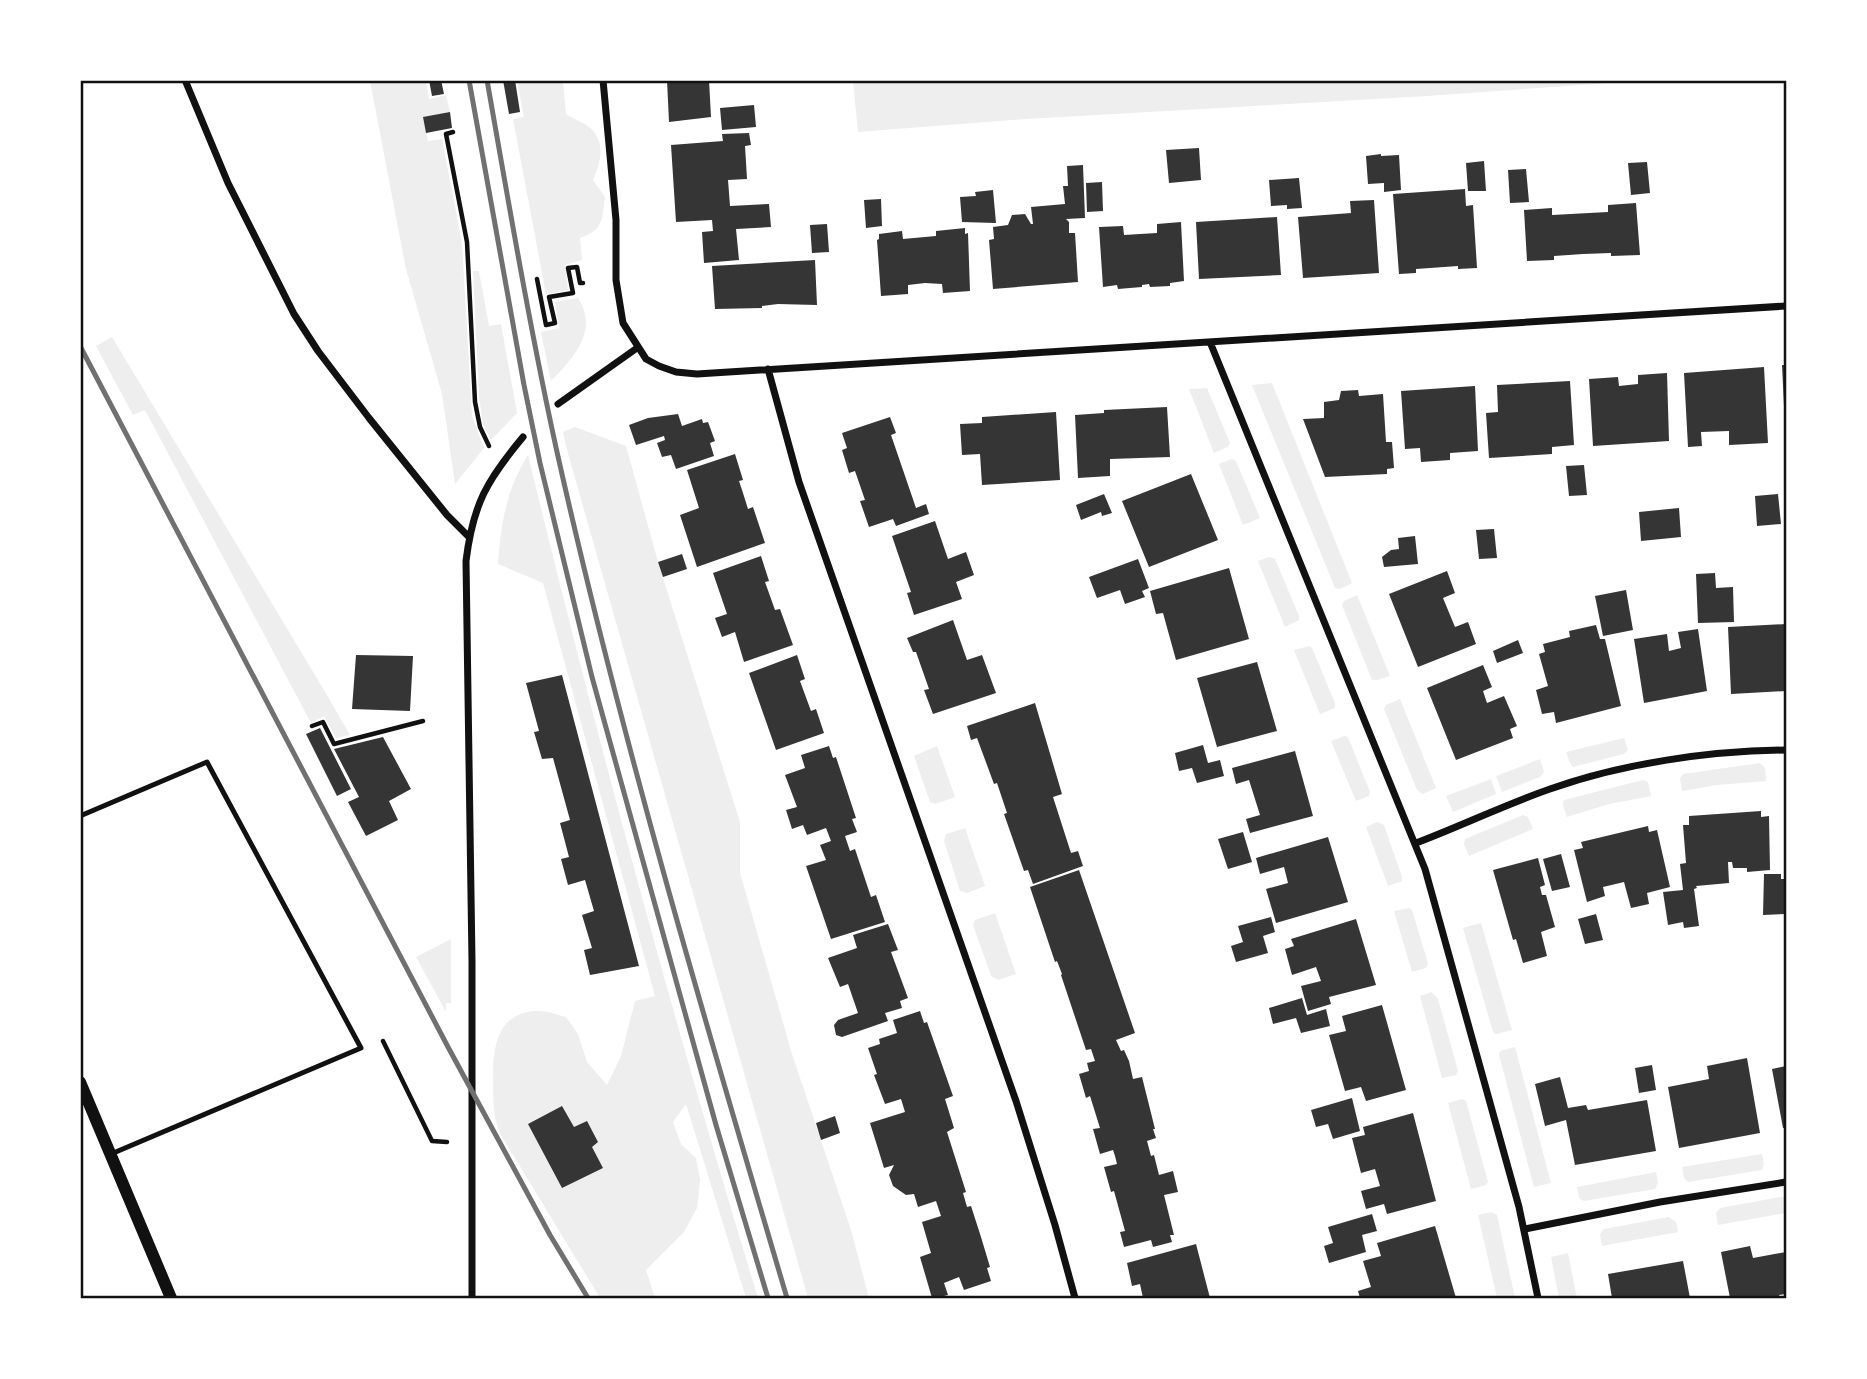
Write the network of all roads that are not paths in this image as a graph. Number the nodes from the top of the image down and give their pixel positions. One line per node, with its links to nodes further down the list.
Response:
1 (185, 80): 9 (street)
2 (603, 80): 5 (street)
3 (1787, 306): 4 (street)
4 (1210, 342): 6 (street); 12 (street)
5 (637, 348): 6 (street); 7 (street)
6 (768, 369): 19 (street)
7 (558, 404)
8 (523, 437): 9 (street)
9 (469, 537): 18 (street)
10 (1787, 750): 12 (street)
11 (80, 817): 14 (lane)
12 (1416, 843): 16 (street)
13 (80, 1082): 14 (street)
14 (111, 1154): 17 (street)
15 (1787, 1182): 16 (street)
16 (1525, 1229): 20 (street)
17 (171, 1298)
18 (472, 1298)
19 (1075, 1298)
20 (1538, 1298)

